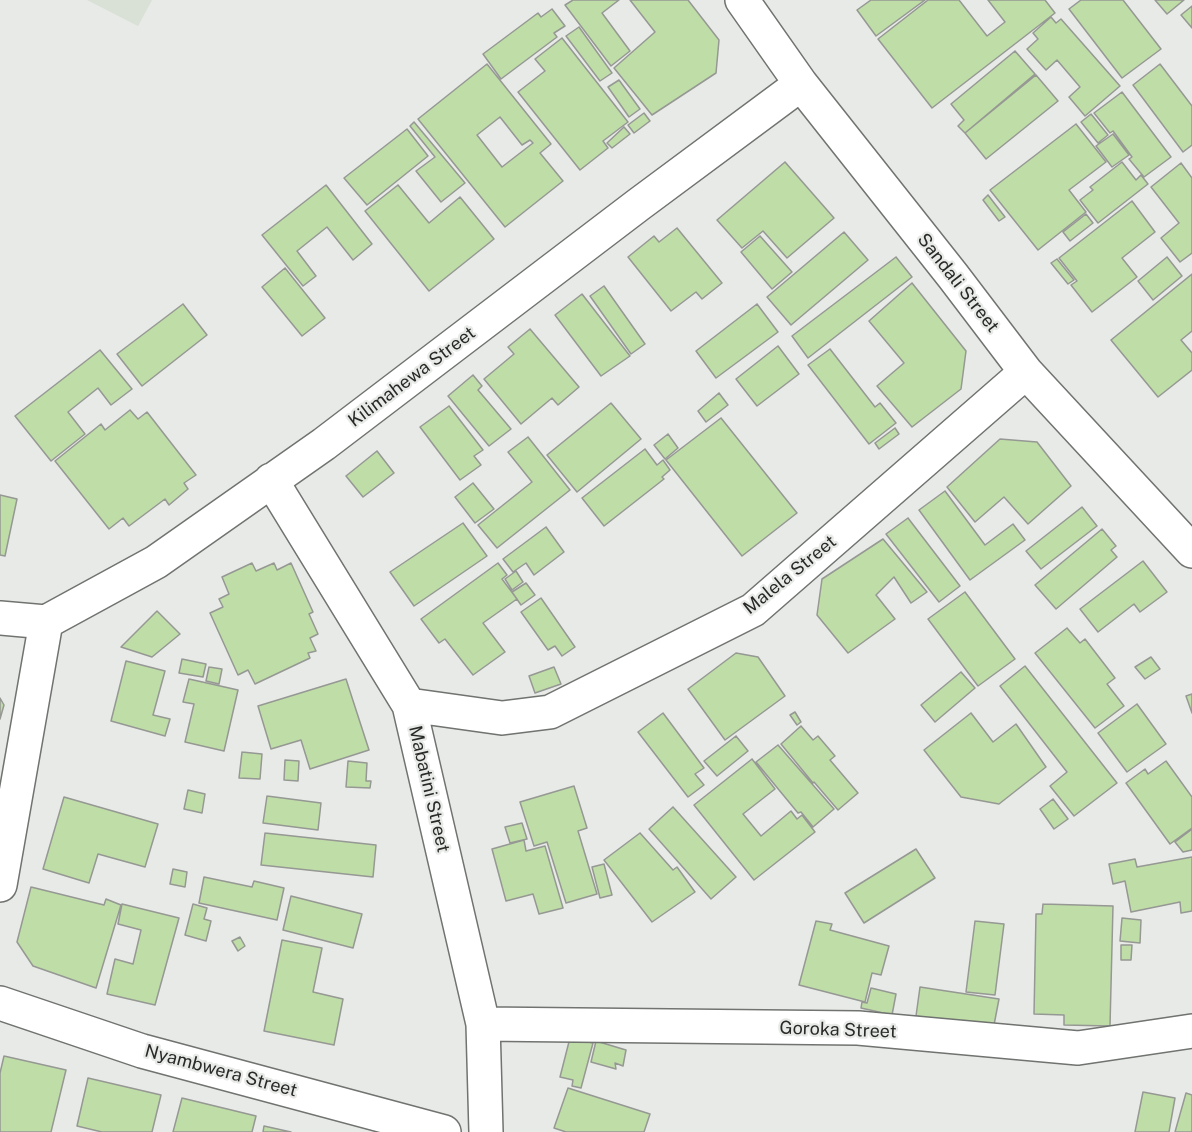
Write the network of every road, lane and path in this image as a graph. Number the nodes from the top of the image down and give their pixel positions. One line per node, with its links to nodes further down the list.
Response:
1 (742, 0): 2 (street, Sandali Street)
2 (801, 84): 3 (street, Sandali Street); 4 (street, Kilimahewa Street)
3 (1026, 372): 5 (street, Sandali Street); 8 (street, Malela Street)
4 (271, 480): 7 (street, Kilimahewa Street); 8 (street, Mabatini Street)
5 (1192, 550)
6 (0, 618): 7 (street)
7 (46, 622): 9 (street)
8 (409, 705): 11 (street, Mabatini Street)
9 (0, 885)
10 (0, 1003): 13 (street, Nyambwera Street)
11 (483, 1024): 12 (street, Goroka Street); 14 (street, Mabatini Street)
12 (1192, 1031)
13 (444, 1132)
14 (486, 1132)

